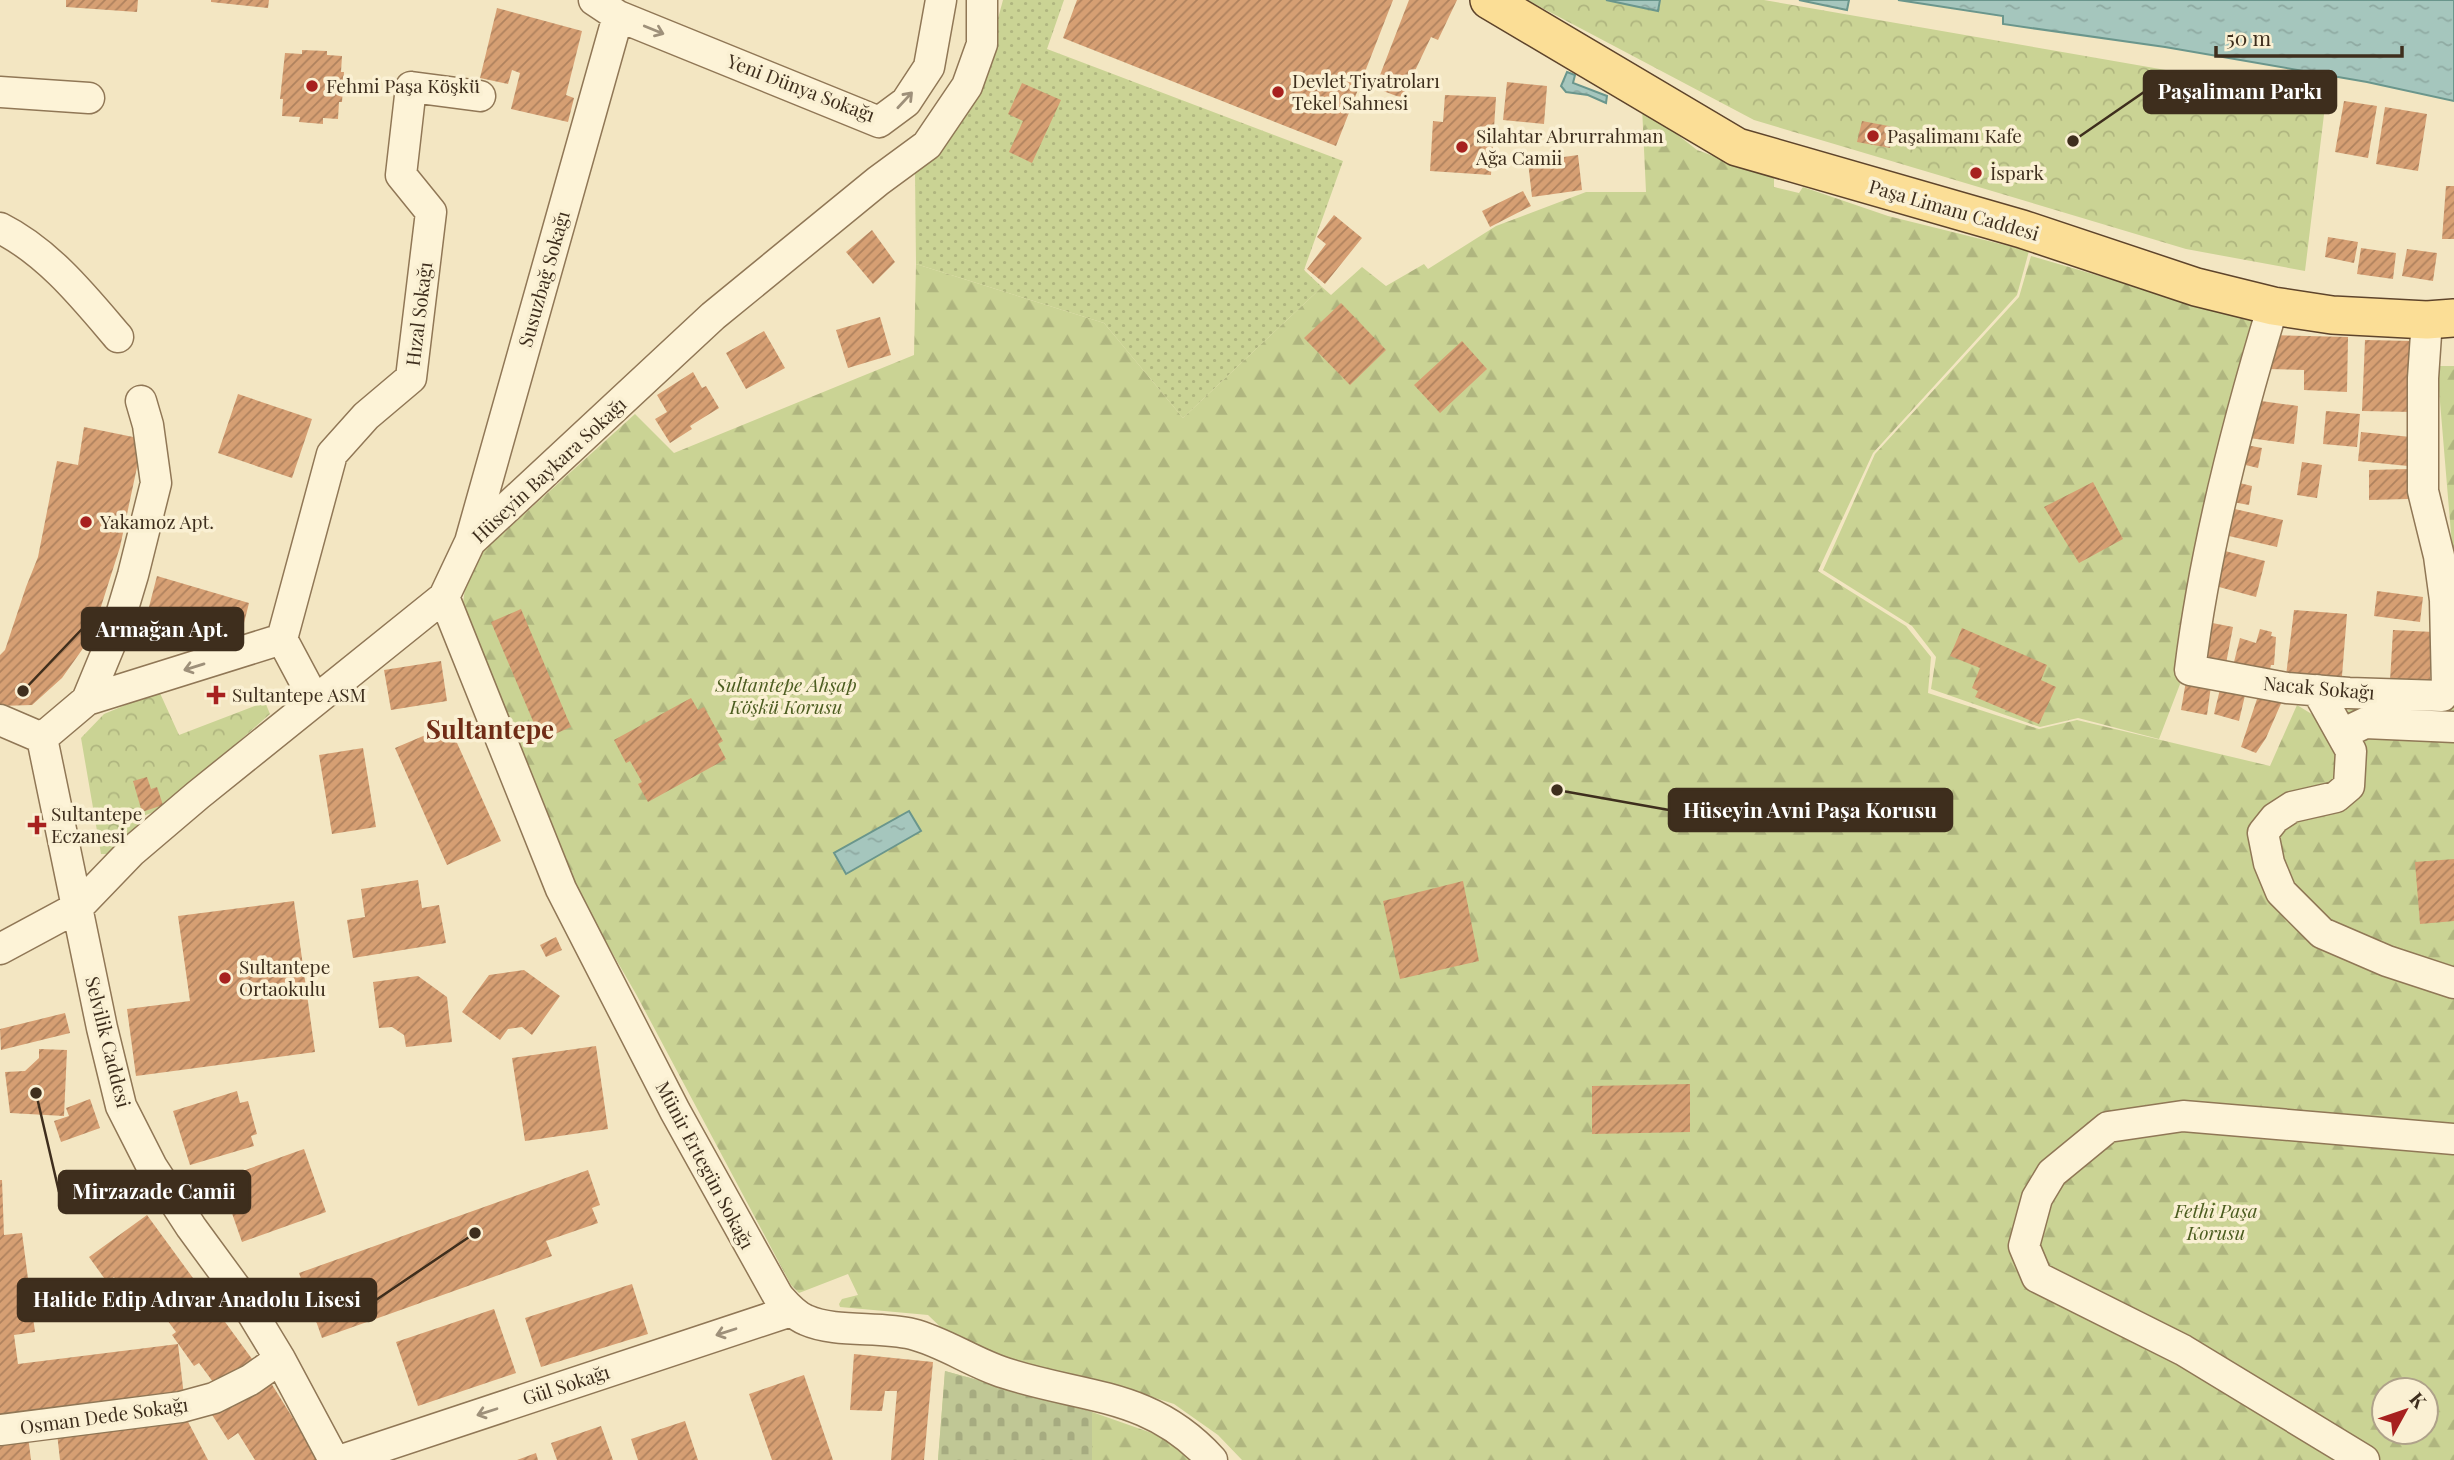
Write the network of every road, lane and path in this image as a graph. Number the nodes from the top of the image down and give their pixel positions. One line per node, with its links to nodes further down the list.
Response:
1 (941, 0): 5 (street, Yeni Dünya Sokağı, one-way to 1)
2 (966, 0): 9 (street, Hüseyin Baykara Sokağı)
3 (982, 0): 9 (street, Hüseyin Baykara Sokağı)
4 (1489, 0): 11 (main road, Paşa Limanı Caddesi)
5 (606, 8): 15 (street, Susuzbağ Sokağı)
6 (0, 92): 8 (street)
7 (480, 96): 17 (street, Hızal Sokağı)
8 (89, 98)
9 (878, 181): 15 (street, Hüseyin Baykara Sokağı)
10 (0, 228): 13 (street)
11 (2273, 306): 12 (main road, Paşa Limanı Caddesi); 18 (street, Nacak Sokağı)
12 (2441, 319): 18 (street, Nacak Sokağı)
13 (118, 337)
14 (141, 401): 20 (street)
15 (470, 542): 16 (street, Hüseyin Baykara Sokağı)
16 (444, 597): 19 (street, Hüseyin Baykara Sokağı); 29 (street, Münir Ertegün Sokağı)
17 (282, 639): 19 (street); 20 (street, one-way to 20)
18 (2317, 691): 23 (street)
19 (314, 699): 25 (street, Hüseyin Baykara Sokağı)
20 (86, 700): 24 (street)
21 (0, 720): 24 (street)
22 (2454, 727): 23 (street)
23 (2343, 734): 27 (street)
24 (42, 738): 25 (street, Selvilik Caddesi)
25 (78, 907): 26 (street, Hüseyin Baykara Sokağı); 30 (street, Selvilik Caddesi)
26 (0, 949)
27 (2454, 984)
28 (2454, 1139): 35 (street)
29 (791, 1311): 33 (street, Gül Sokağı, one-way to 33); 34 (street, Münir Ertegün Sokağı)
30 (280, 1359): 31 (street, Osman Dede Sokağı); 32 (street, Selvilik Caddesi)
31 (0, 1430)
32 (334, 1460)
33 (342, 1460)
34 (1212, 1460)
35 (2364, 1460)

